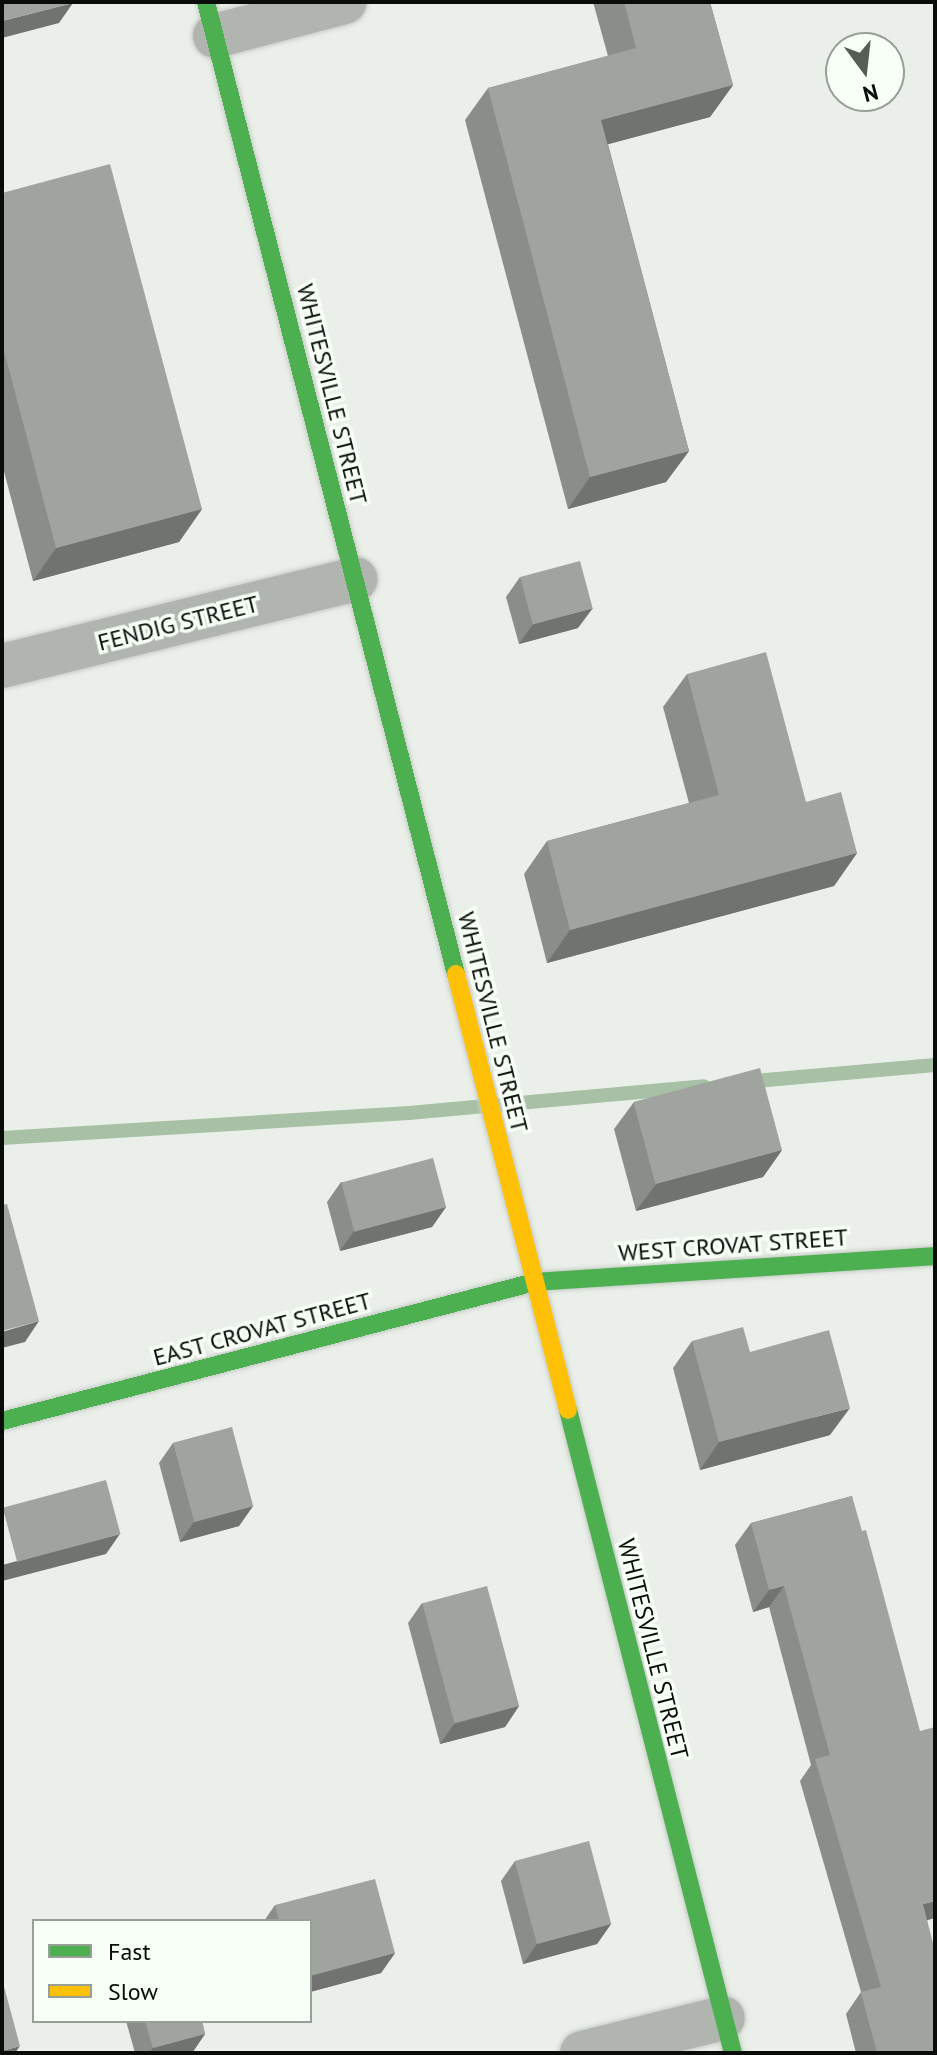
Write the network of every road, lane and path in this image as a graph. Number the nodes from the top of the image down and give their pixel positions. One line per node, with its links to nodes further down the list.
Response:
1 (345, 2): 2 (street)
2 (211, 19): 3 (main road, WHITESVILLE STREET)
3 (355, 579): 4 (street, FENDIG STREET); 6 (main road, WHITESVILLE STREET)
4 (2, 666)
5 (935, 1256): 6 (main road, WEST CROVAT STREET)
6 (535, 1282): 7 (main road, EAST CROVAT STREET); 8 (main road, WHITESVILLE STREET)
7 (2, 1421)
8 (728, 2035): 9 (street)
9 (582, 2053)

